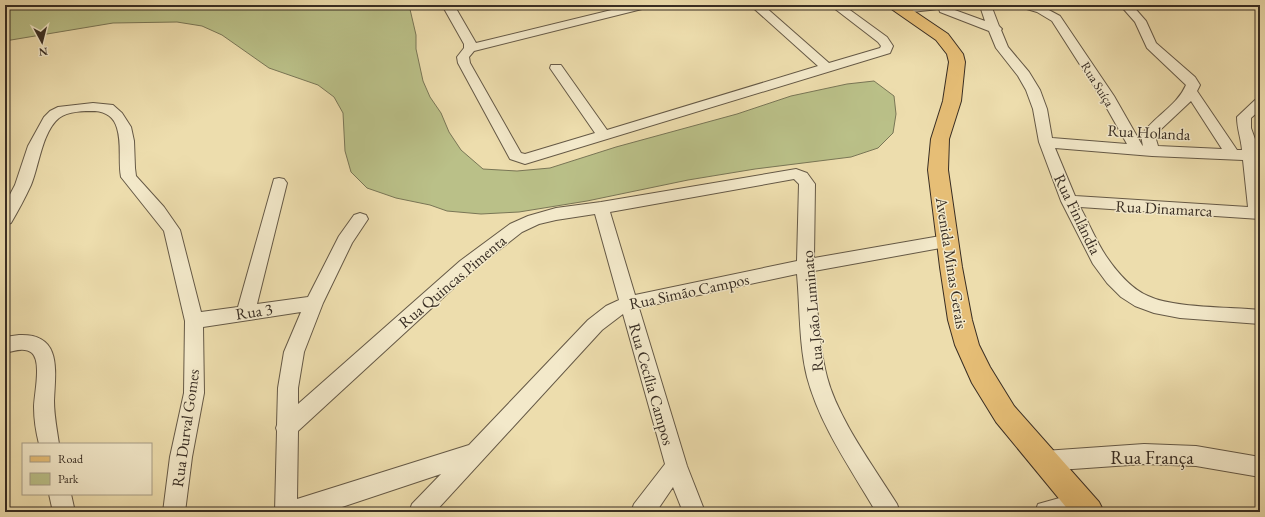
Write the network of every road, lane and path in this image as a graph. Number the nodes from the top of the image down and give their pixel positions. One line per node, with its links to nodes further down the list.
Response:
1 (448, 5): 11 (street)
2 (646, 5): 11 (street)
3 (756, 5): 13 (street)
4 (836, 5): 13 (street)
5 (985, 5): 8 (street); 10 (street, Rua Finlândia)
6 (1024, 5): 18 (street, Rua Suíça)
7 (1126, 5): 14 (street)
8 (934, 6): 9 (street); 10 (street)
9 (898, 8): 29 (main road, Avenida Minas Gerais)
10 (996, 29): 17 (street, Rua Finlândia)
11 (470, 48): 16 (street)
12 (556, 68): 16 (street)
13 (827, 68): 16 (street)
14 (1191, 91): 19 (street); 20 (street)
15 (1260, 103): 21 (street)
16 (604, 136)
17 (1046, 142): 18 (street, Rua Holanda); 24 (street, Rua Finlândia)
18 (1137, 150): 19 (street, Rua Holanda)
19 (1152, 151): 20 (street, Rua Holanda)
20 (1232, 155): 21 (street, Rua Holanda)
21 (1250, 155): 26 (street)
22 (792, 174): 25 (street, Rua Quincas Pimenta); 30 (street, Rua João Luminato)
23 (279, 183): 33 (street)
24 (1069, 201): 26 (street, Rua Dinamarca); 34 (street, Rua Finlândia)
25 (601, 208): 32 (street, Rua Cecília Campos); 37 (street, Rua Quincas Pimenta)
26 (1258, 212)
27 (5, 219): 35 (street, Rua Durval Gomes)
28 (360, 219): 31 (street)
29 (946, 240): 30 (street, Rua Simão Campos); 40 (main road, Avenida Minas Gerais)
30 (806, 266): 32 (street, Rua Simão Campos); 52 (street, Rua João Luminato)
31 (314, 302): 33 (street, Rua 3); 37 (street)
32 (629, 303): 39 (street, Rua Simão Campos); 41 (street, Rua Cecília Campos)
33 (246, 312): 35 (street, Rua 3)
34 (1260, 317)
35 (194, 321): 46 (street, Rua Durval Gomes)
36 (5, 344): 38 (street)
37 (286, 428): 47 (street)
38 (49, 443)
39 (475, 453): 48 (street); 49 (street, Rua Simão Campos)
40 (1044, 461): 42 (street, Rua França); 44 (main road, Avenida Minas Gerais)
41 (676, 466): 50 (street); 51 (street, Rua Cecília Campos)
42 (1260, 467)
43 (60, 495): 45 (street)
44 (1085, 507): 53 (street)
45 (64, 512)
46 (174, 512)
47 (286, 512)
48 (293, 512)
49 (420, 512)
50 (642, 512)
51 (694, 512)
52 (889, 512)
53 (1046, 512)

